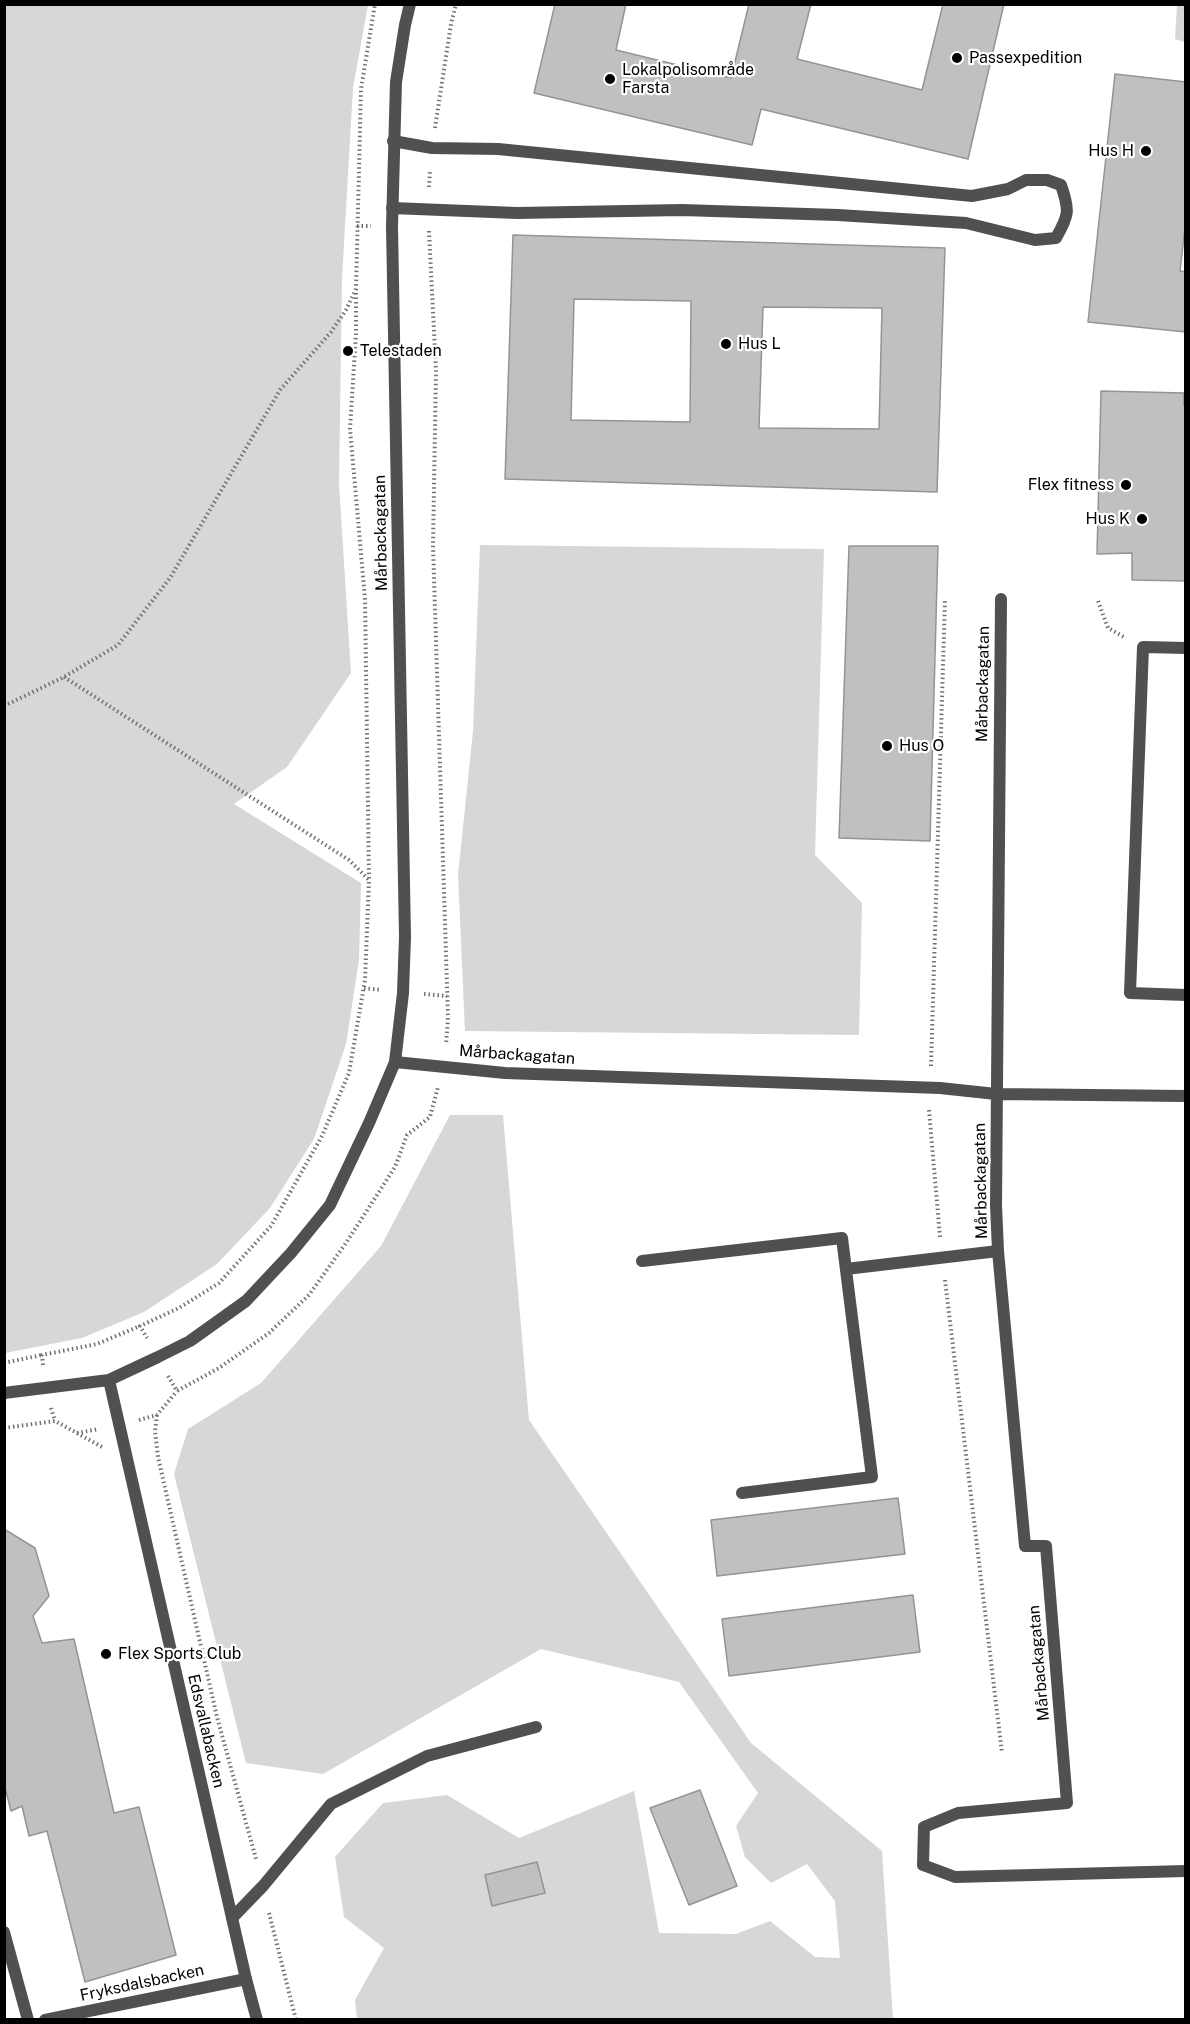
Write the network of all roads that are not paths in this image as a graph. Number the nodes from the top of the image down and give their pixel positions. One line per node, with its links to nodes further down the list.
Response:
1 (410, 4): 2 (street, Mårbackagatan)
2 (393, 141): 3 (street, Mårbackagatan); 3 (street)
3 (392, 208): 7 (street, Mårbackagatan)
4 (1001, 599): 8 (street, Mårbackagatan)
5 (1185, 648): 6 (street)
6 (1185, 995)
7 (395, 1062): 8 (street, Mårbackagatan); 13 (street, Mårbackagatan)
8 (996, 1094): 9 (street, Mårbackagatan); 10 (street, Mårbackagatan)
9 (1185, 1096)
10 (998, 1251): 12 (street); 17 (street, Mårbackagatan)
11 (642, 1261): 12 (street)
12 (846, 1269): 15 (street)
13 (109, 1380): 14 (street, Mårbackagatan); 18 (street, Edsvallabacken)
14 (4, 1393)
15 (742, 1493)
16 (536, 1727): 18 (street)
17 (1185, 1871)
18 (232, 1918): 20 (street, Edsvallabacken)
19 (4, 1932): 21 (street)
20 (246, 1979): 22 (street, Fryksdalsbacken); 23 (street, Edsvallabacken)
21 (28, 2019)
22 (45, 2019)
23 (257, 2019)

